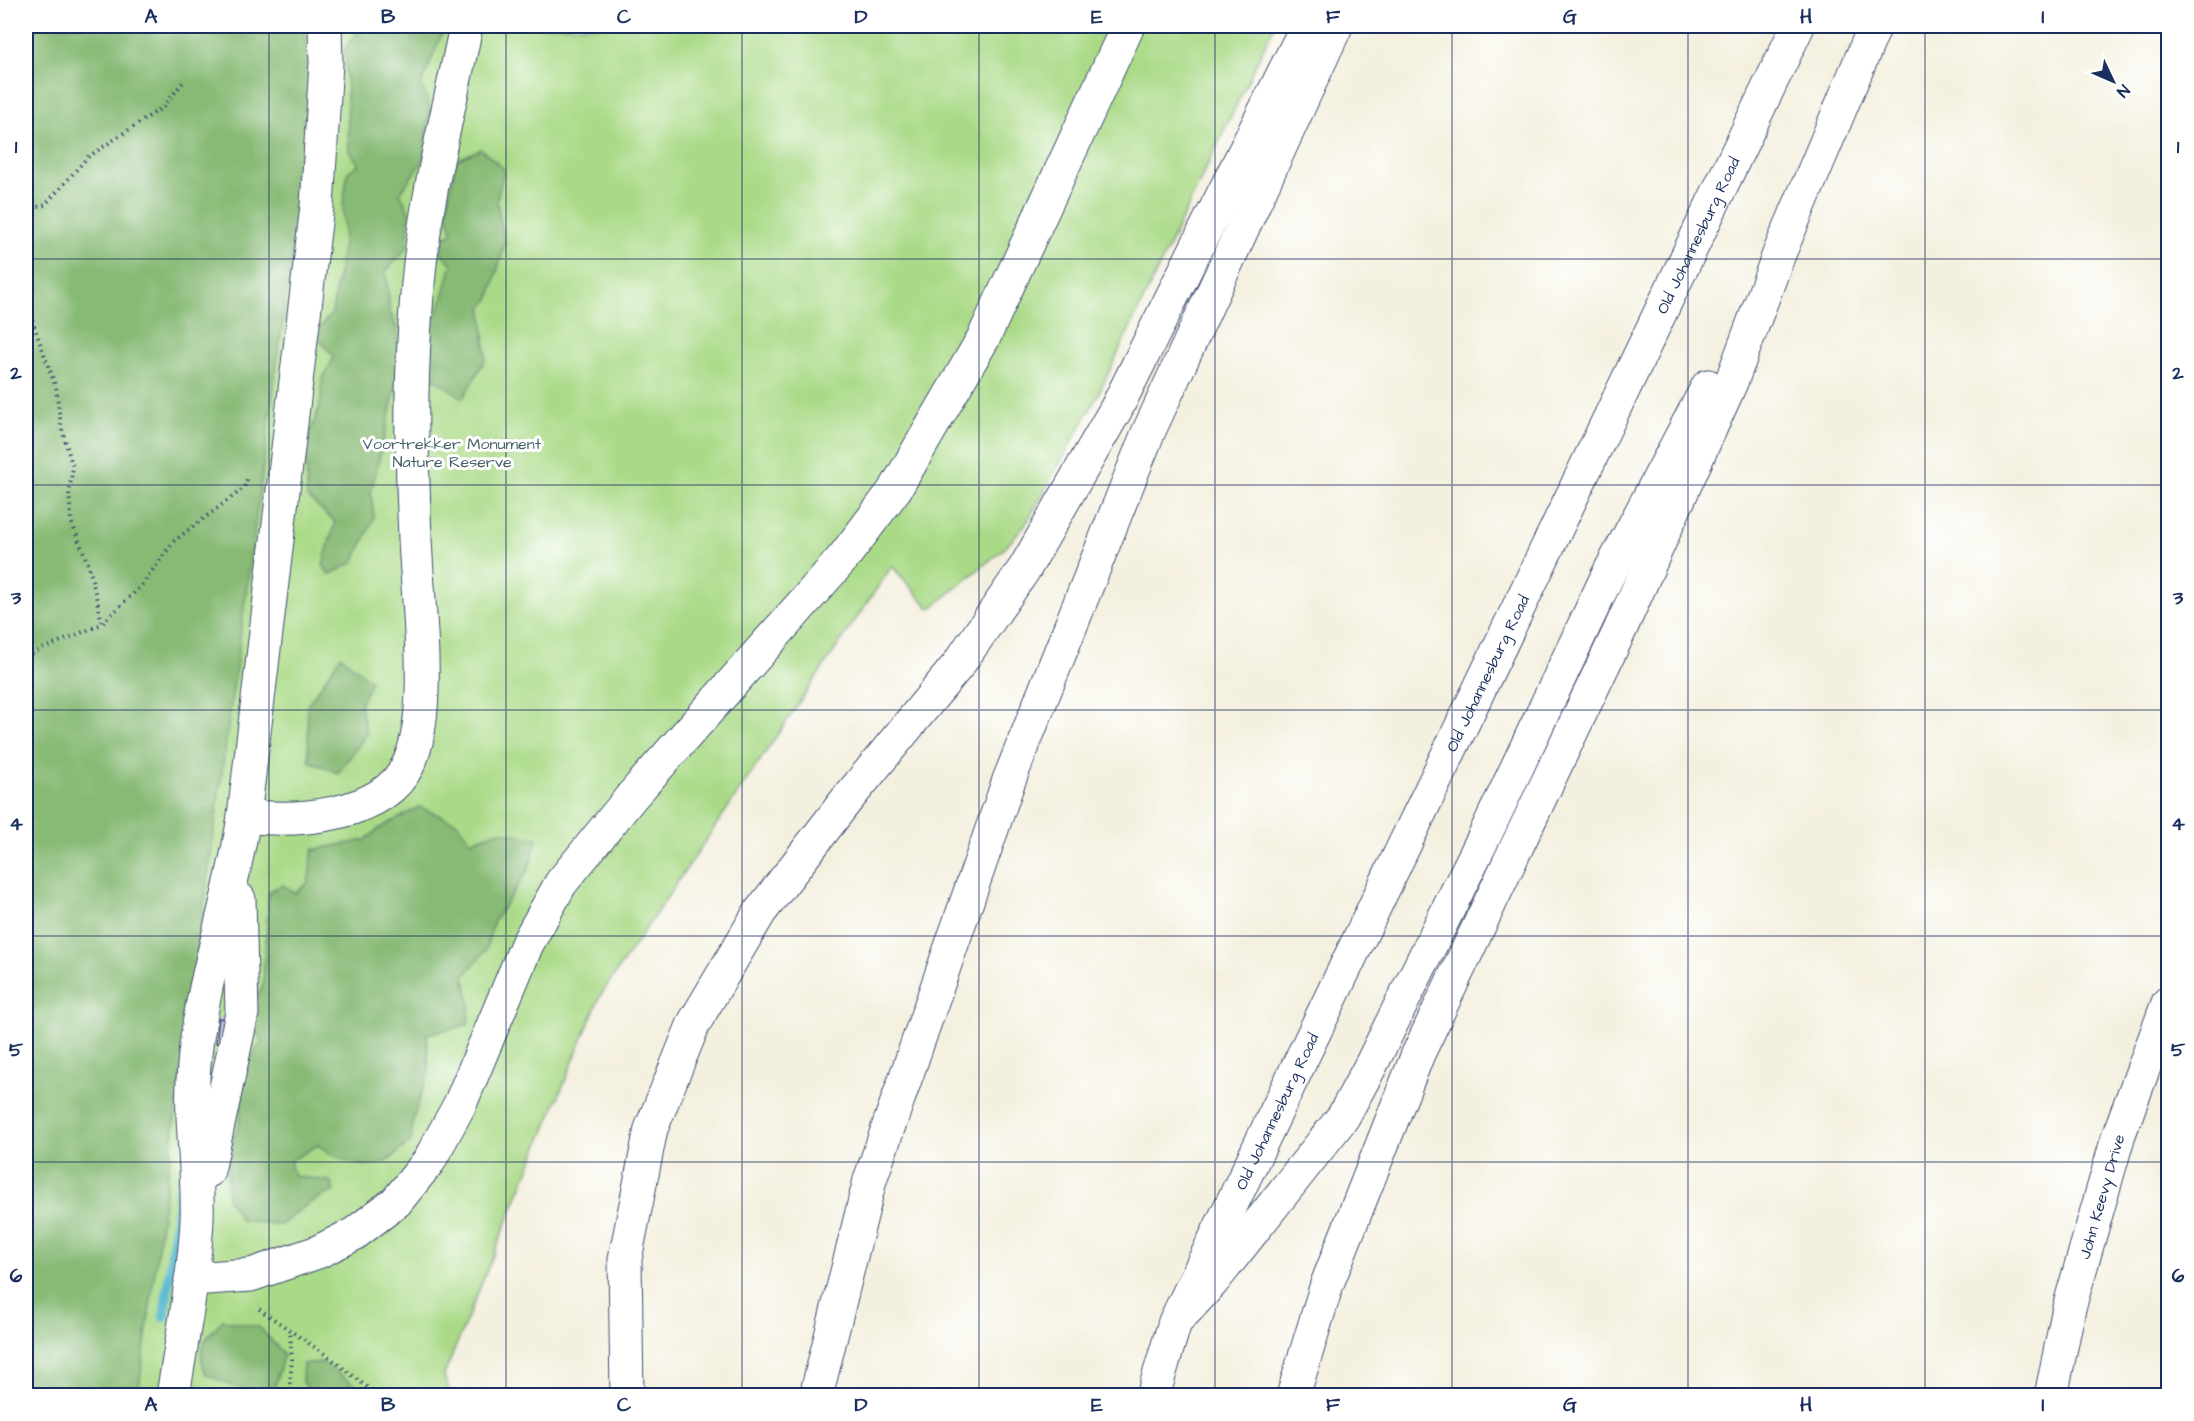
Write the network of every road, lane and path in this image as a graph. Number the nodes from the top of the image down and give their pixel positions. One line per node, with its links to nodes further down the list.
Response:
1 (325, 26): 15 (main road)
2 (466, 26): 15 (main road)
3 (1128, 26): 17 (main road)
4 (1306, 26): 24 (main road)
5 (1336, 26): 25 (main road)
6 (1798, 26): 19 (main road, Old Johannesburg Road)
7 (1875, 26): 10 (main road)
8 (184, 81): 9 (path)
9 (26, 210)
10 (1779, 254): 19 (main road); 27 (main road)
11 (26, 303): 13 (path)
12 (250, 469): 13 (path)
13 (102, 624): 14 (path)
14 (26, 656)
15 (244, 816): 18 (main road)
16 (2169, 1003): 28 (main road, John Keevy Drive)
17 (251, 1275): 18 (main road); 20 (path)
18 (191, 1280): 21 (main road)
19 (1175, 1322): 26 (main road, Old Johannesburg Road)
20 (290, 1333): 22 (path); 23 (path)
21 (173, 1395)
22 (289, 1395)
23 (378, 1395)
24 (627, 1395)
25 (816, 1395)
26 (1153, 1395)
27 (1293, 1395)
28 (2051, 1395)

